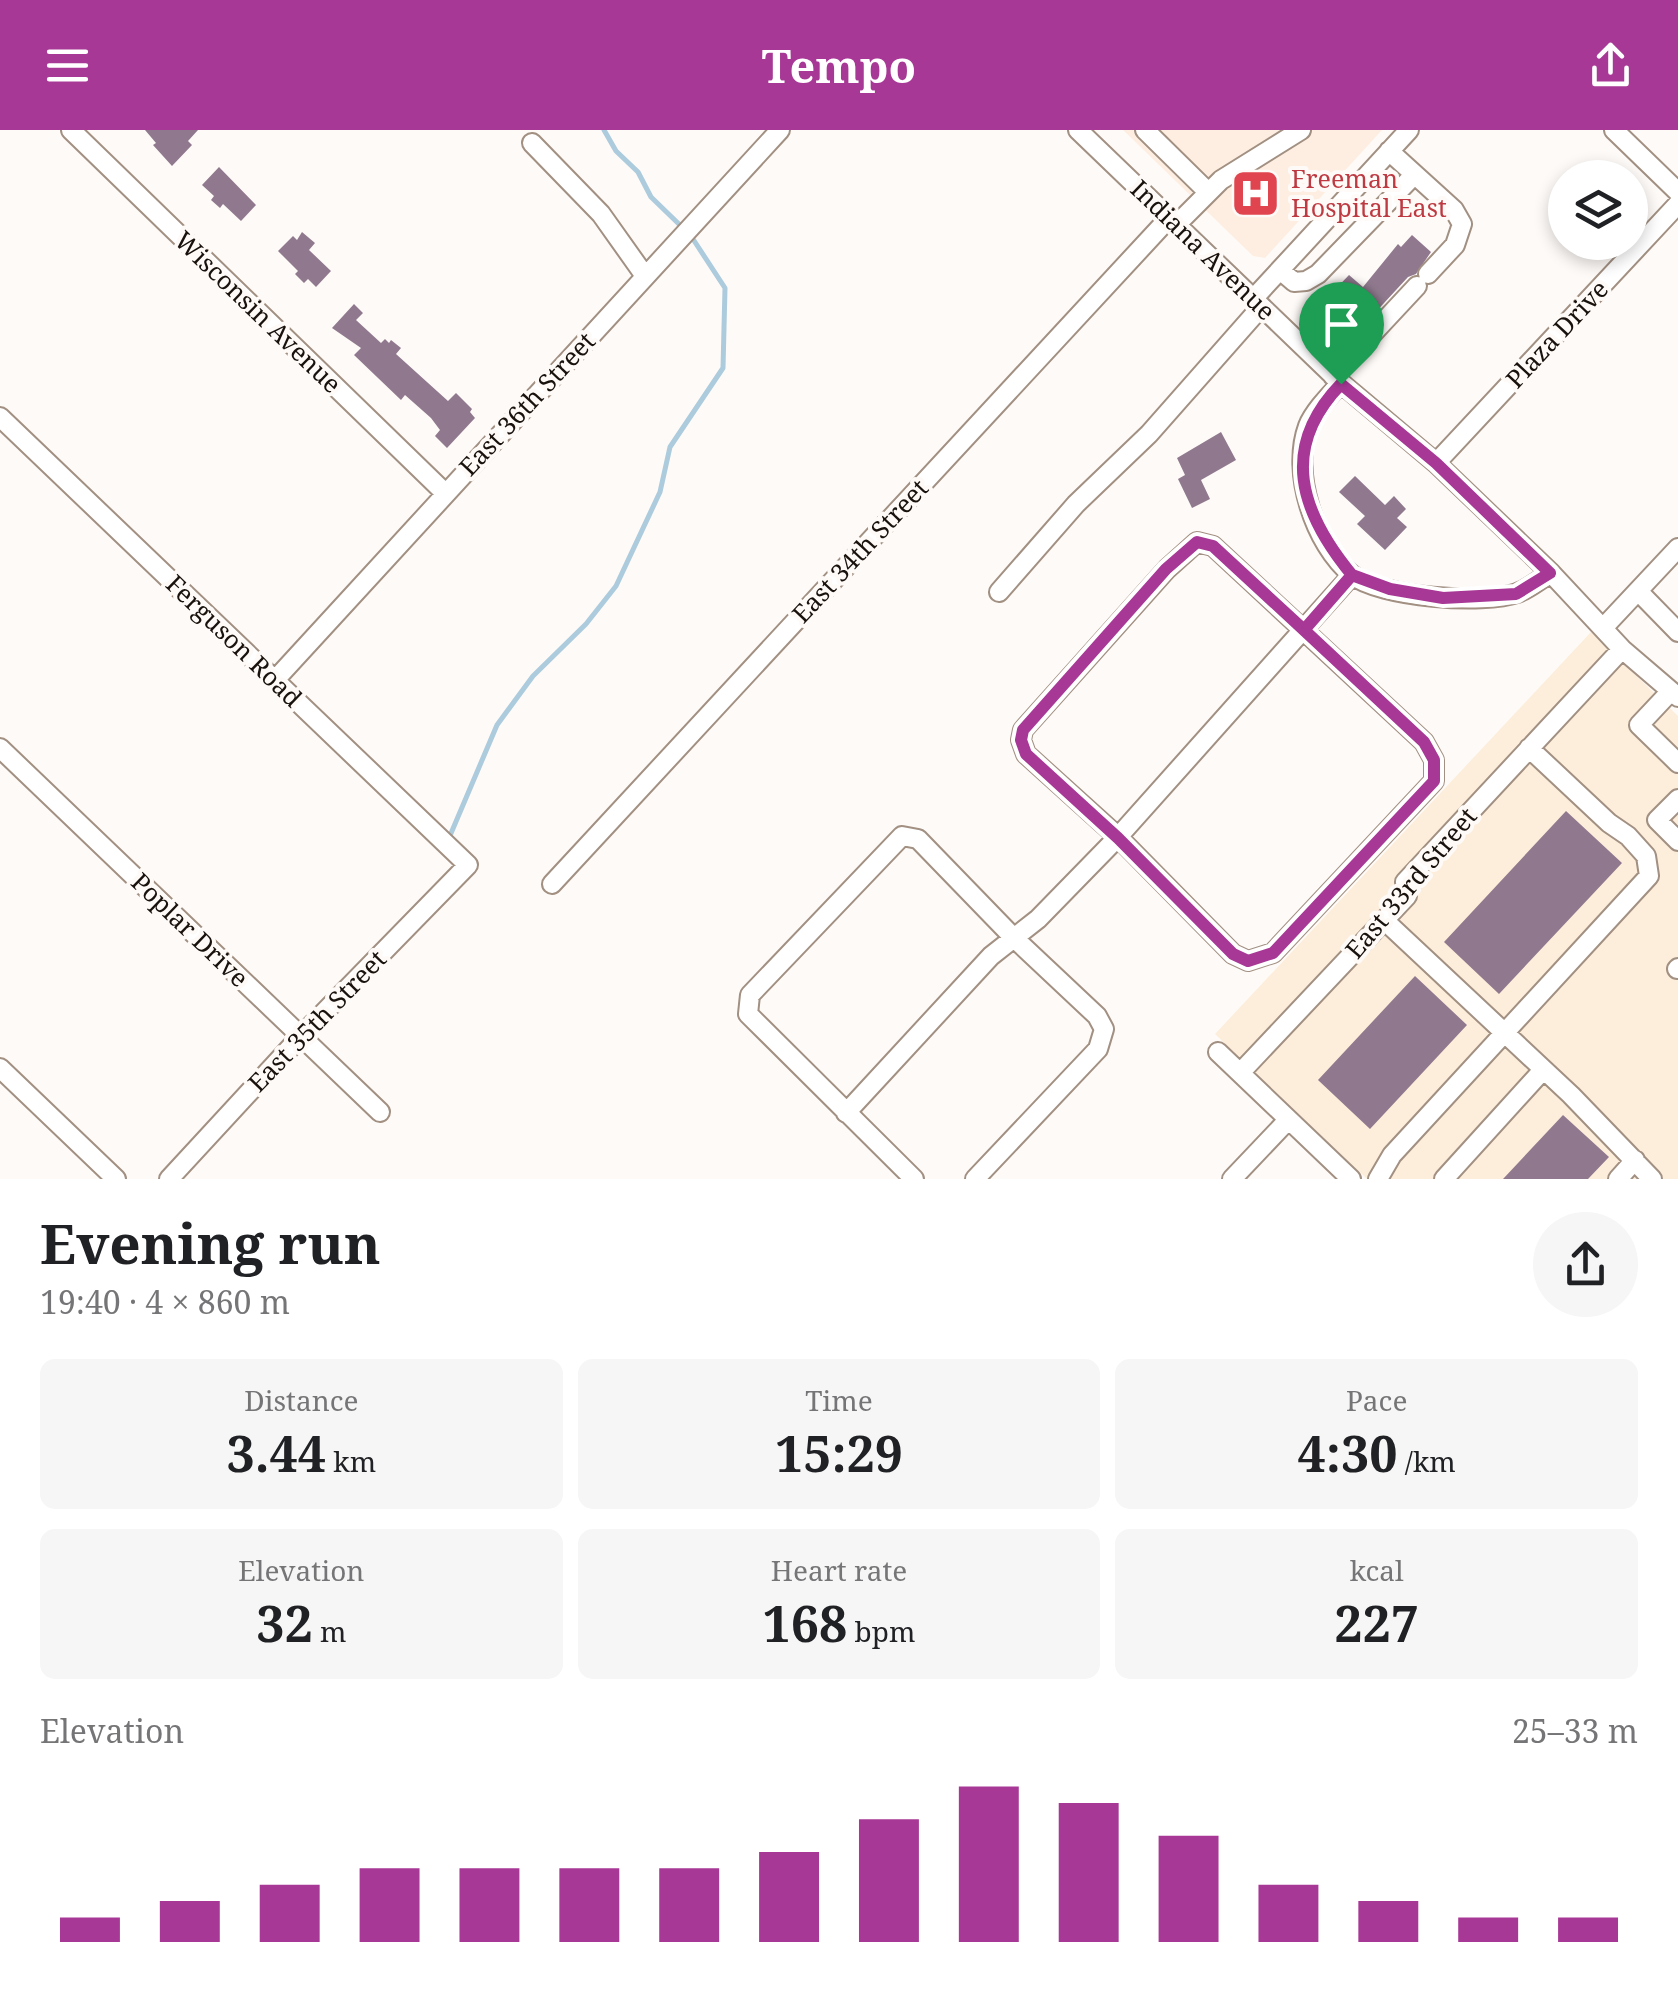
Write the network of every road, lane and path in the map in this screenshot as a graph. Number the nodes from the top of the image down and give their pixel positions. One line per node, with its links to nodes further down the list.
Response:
1 (71, 130): 21 (street, Wisconsin Avenue)
2 (780, 130): 16 (street, East 36th Street)
3 (1078, 130): 14 (street, Indiana Avenue)
4 (1145, 130): 11 (street)
5 (1300, 130): 11 (street, East 34th Street)
6 (1408, 130): 9 (street)
7 (1614, 130): 12 (street)
8 (532, 142): 16 (street)
9 (1389, 151): 10 (street); 15 (street)
10 (1414, 174): 15 (street); 18 (street)
11 (1208, 192): 14 (street, East 34th Street)
12 (1678, 192)
13 (1678, 204): 20 (street, Plaza Drive)
14 (1173, 222): 17 (street, Indiana Avenue); 40 (street, East 34th Street)
15 (1280, 270): 17 (street)
16 (645, 276): 21 (street, East 36th Street)
17 (1257, 303): 18 (street, Indiana Avenue); 26 (street)
18 (1337, 380): 20 (street, Indiana Avenue); 24 (street)
19 (0, 417): 31 (street, Ferguson Road)
20 (1436, 463): 23 (street, Indiana Avenue)
21 (445, 493): 31 (street, East 36th Street)
22 (1675, 558): 25 (street)
23 (1550, 573): 24 (street); 27 (street, Indiana Avenue)
24 (1352, 575): 28 (street)
25 (1638, 591): 27 (street); 29 (street)
26 (999, 592)
27 (1603, 628): 30 (street, Indiana Avenue)
28 (1304, 630): 37 (street); 37 (street); 37 (street)
29 (1678, 632)
30 (1622, 648): 32 (street, Indiana Avenue); 34 (street, East 33rd Street)
31 (274, 680): 39 (street, Ferguson Road)
32 (1674, 694): 35 (street)
33 (0, 748): 44 (street, Poplar Drive)
34 (1529, 748): 41 (street, East 33rd Street); 43 (street)
35 (1678, 763)
36 (1678, 799): 38 (street)
37 (1118, 838): 42 (street)
38 (1678, 841)
39 (468, 864): 44 (street, East 35th Street)
40 (552, 884)
41 (1384, 920): 43 (street); 48 (street, East 33rd Street)
42 (1014, 937): 50 (street); 50 (street); 56 (street)
43 (1503, 1034): 47 (street); 59 (street)
44 (301, 1036): 49 (street, Poplar Drive); 54 (street, East 35th Street)
45 (1218, 1052): 48 (street)
46 (0, 1068): 53 (street)
47 (1543, 1070): 52 (street); 60 (street)
48 (1240, 1073): 51 (street)
49 (380, 1112)
50 (846, 1113): 55 (street)
51 (1288, 1120): 57 (street); 58 (street)
52 (1635, 1160): 61 (street); 62 (street)
53 (116, 1179)
54 (168, 1179)
55 (914, 1179)
56 (975, 1179)
57 (1232, 1179)
58 (1351, 1179)
59 (1378, 1179)
60 (1444, 1179)
61 (1618, 1179)
62 (1652, 1179)

